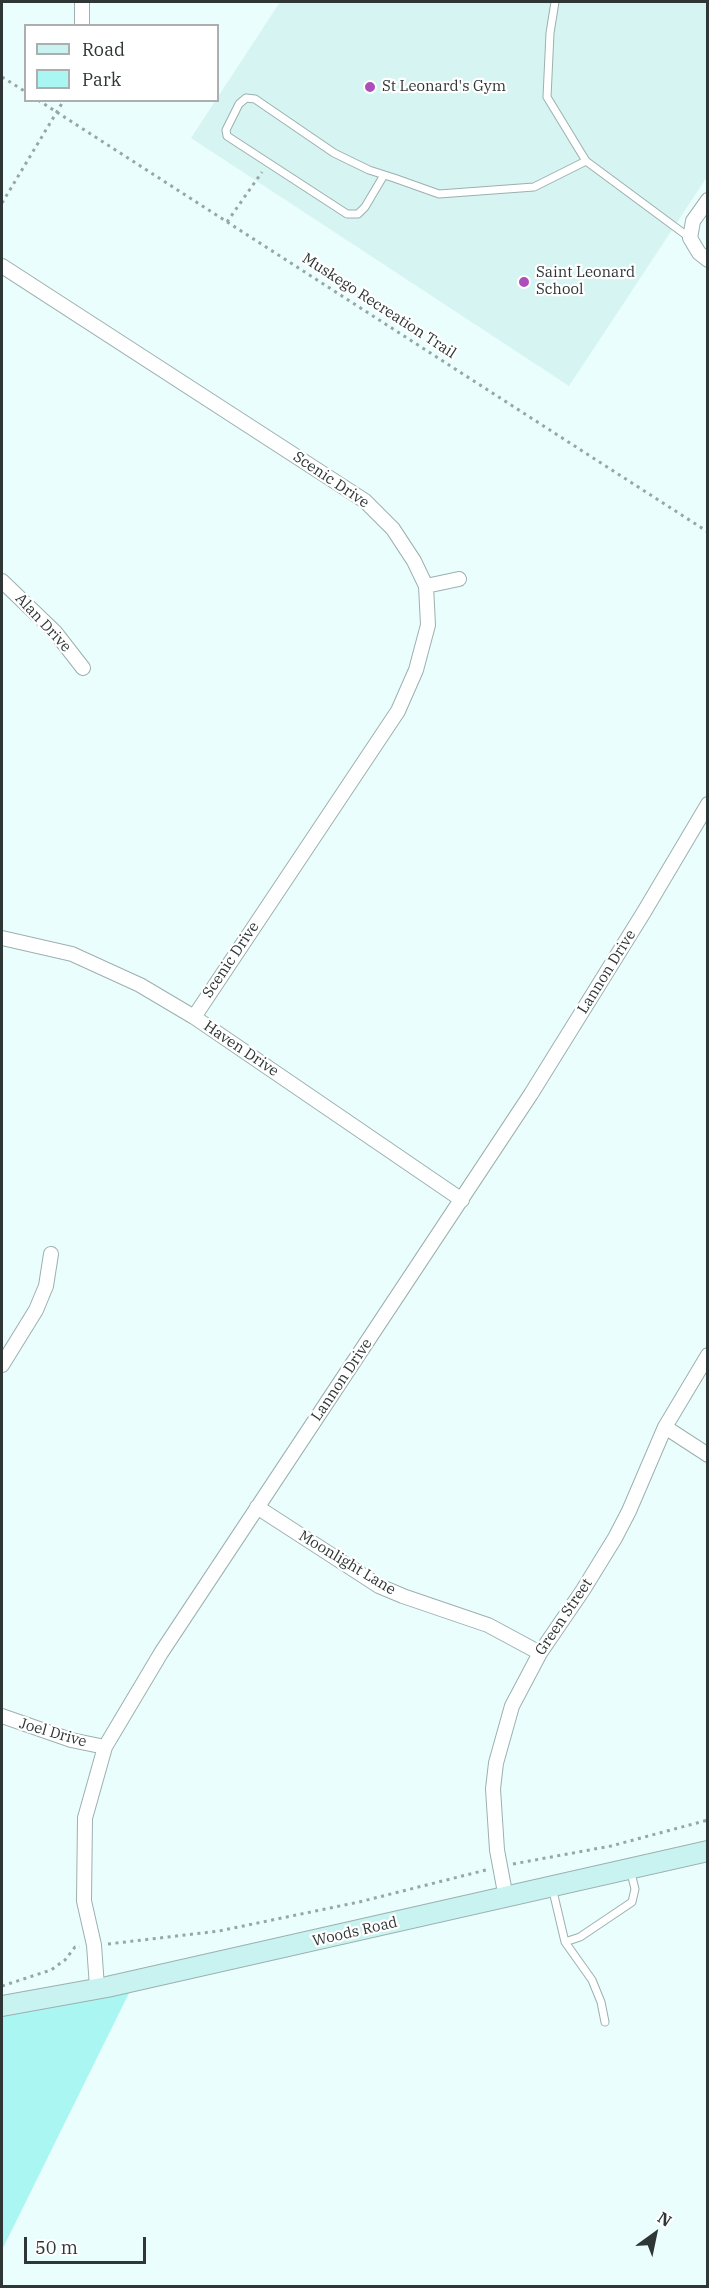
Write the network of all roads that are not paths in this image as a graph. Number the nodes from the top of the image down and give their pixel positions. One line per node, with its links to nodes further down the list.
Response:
1 (82, 2): 3 (street)
2 (555, 2): 4 (lane)
3 (82, 24)
4 (586, 161): 5 (lane); 7 (lane)
5 (384, 175): 5 (lane)
6 (708, 200): 7 (street)
7 (690, 238): 8 (street)
8 (708, 260)
9 (2, 266): 12 (street, Scenic Drive)
10 (459, 579): 12 (street)
11 (2, 581): 13 (street, Alan Drive)
12 (426, 586): 16 (street, Scenic Drive)
13 (83, 668)
14 (708, 804): 17 (street, Lannon Drive)
15 (2, 938): 16 (street, Haven Drive)
16 (194, 1017): 17 (street, Haven Drive)
17 (462, 1200): 23 (street, Lannon Drive)
18 (51, 1254): 20 (street)
19 (708, 1355): 21 (street, Green Street)
20 (2, 1365)
21 (664, 1427): 22 (street); 24 (street, Green Street)
22 (708, 1455)
23 (257, 1507): 24 (street, Moonlight Lane); 26 (street, Lannon Drive)
24 (540, 1653): 30 (street, Green Street)
25 (2, 1716): 26 (street, Joel Drive)
26 (105, 1747): 32 (street, Lannon Drive)
27 (708, 1851): 28 (street, Woods Road)
28 (630, 1869): 29 (street, Woods Road); 31 (lane)
29 (552, 1887): 30 (street, Woods Road); 31 (lane)
30 (506, 1898): 32 (street, Woods Road)
31 (565, 1942): 34 (lane)
32 (97, 1987): 33 (street, Woods Road)
33 (2, 2006)
34 (605, 2022)

